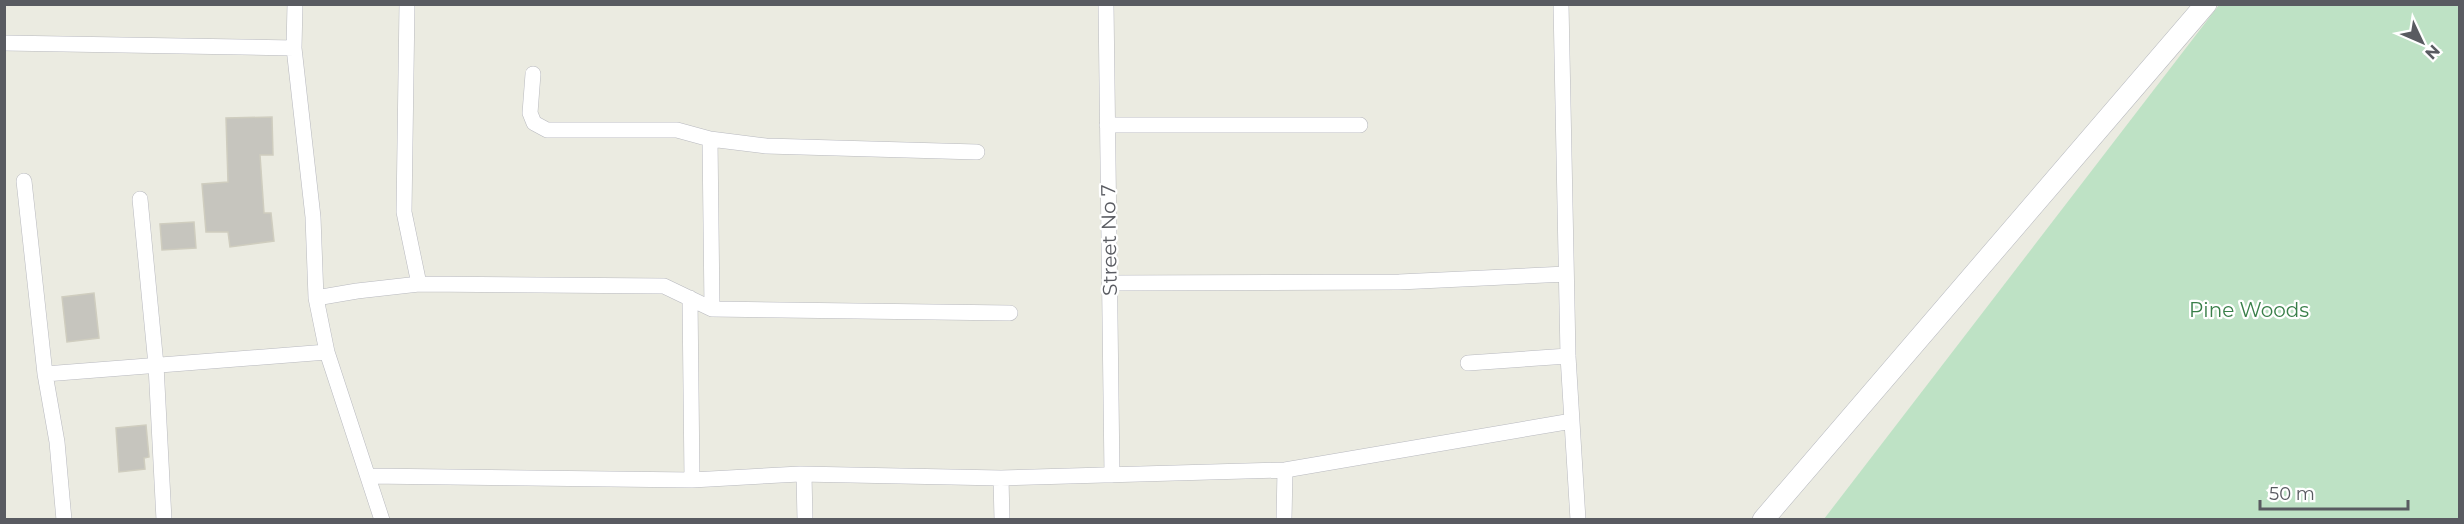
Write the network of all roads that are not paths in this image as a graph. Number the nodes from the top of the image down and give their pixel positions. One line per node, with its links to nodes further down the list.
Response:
1 (295, 4): 7 (street)
2 (407, 4): 17 (street)
3 (1106, 4): 9 (street, Street No 7)
4 (1561, 4): 15 (street)
5 (2206, 4): 41 (main road)
6 (4, 43): 7 (street)
7 (294, 48): 18 (street)
8 (533, 74): 11 (street)
9 (1107, 125): 10 (street); 16 (street, Street No 7)
10 (1360, 125)
11 (710, 139): 12 (street); 20 (street)
12 (977, 152)
13 (24, 181): 26 (street)
14 (140, 199): 25 (street)
15 (1566, 274): 16 (street); 23 (street)
16 (1110, 283): 30 (street, Street No 7)
17 (419, 284): 18 (street); 19 (street)
18 (316, 298): 22 (street)
19 (690, 298): 20 (street); 33 (street)
20 (712, 309): 21 (street)
21 (1010, 313)
22 (327, 352): 25 (street); 31 (street)
23 (1568, 356): 24 (street); 27 (street)
24 (1468, 363)
25 (156, 365): 26 (street); 35 (street)
26 (45, 374): 34 (street)
27 (1572, 421): 28 (street); 40 (street)
28 (1286, 470): 30 (street); 39 (street)
29 (804, 475): 32 (street); 33 (street); 37 (street)
30 (1112, 475): 32 (street)
31 (368, 476): 33 (street); 36 (street)
32 (1001, 478): 38 (street)
33 (692, 480)
34 (64, 519)
35 (164, 519)
36 (382, 519)
37 (805, 519)
38 (1002, 519)
39 (1284, 519)
40 (1578, 519)
41 (1763, 519)

